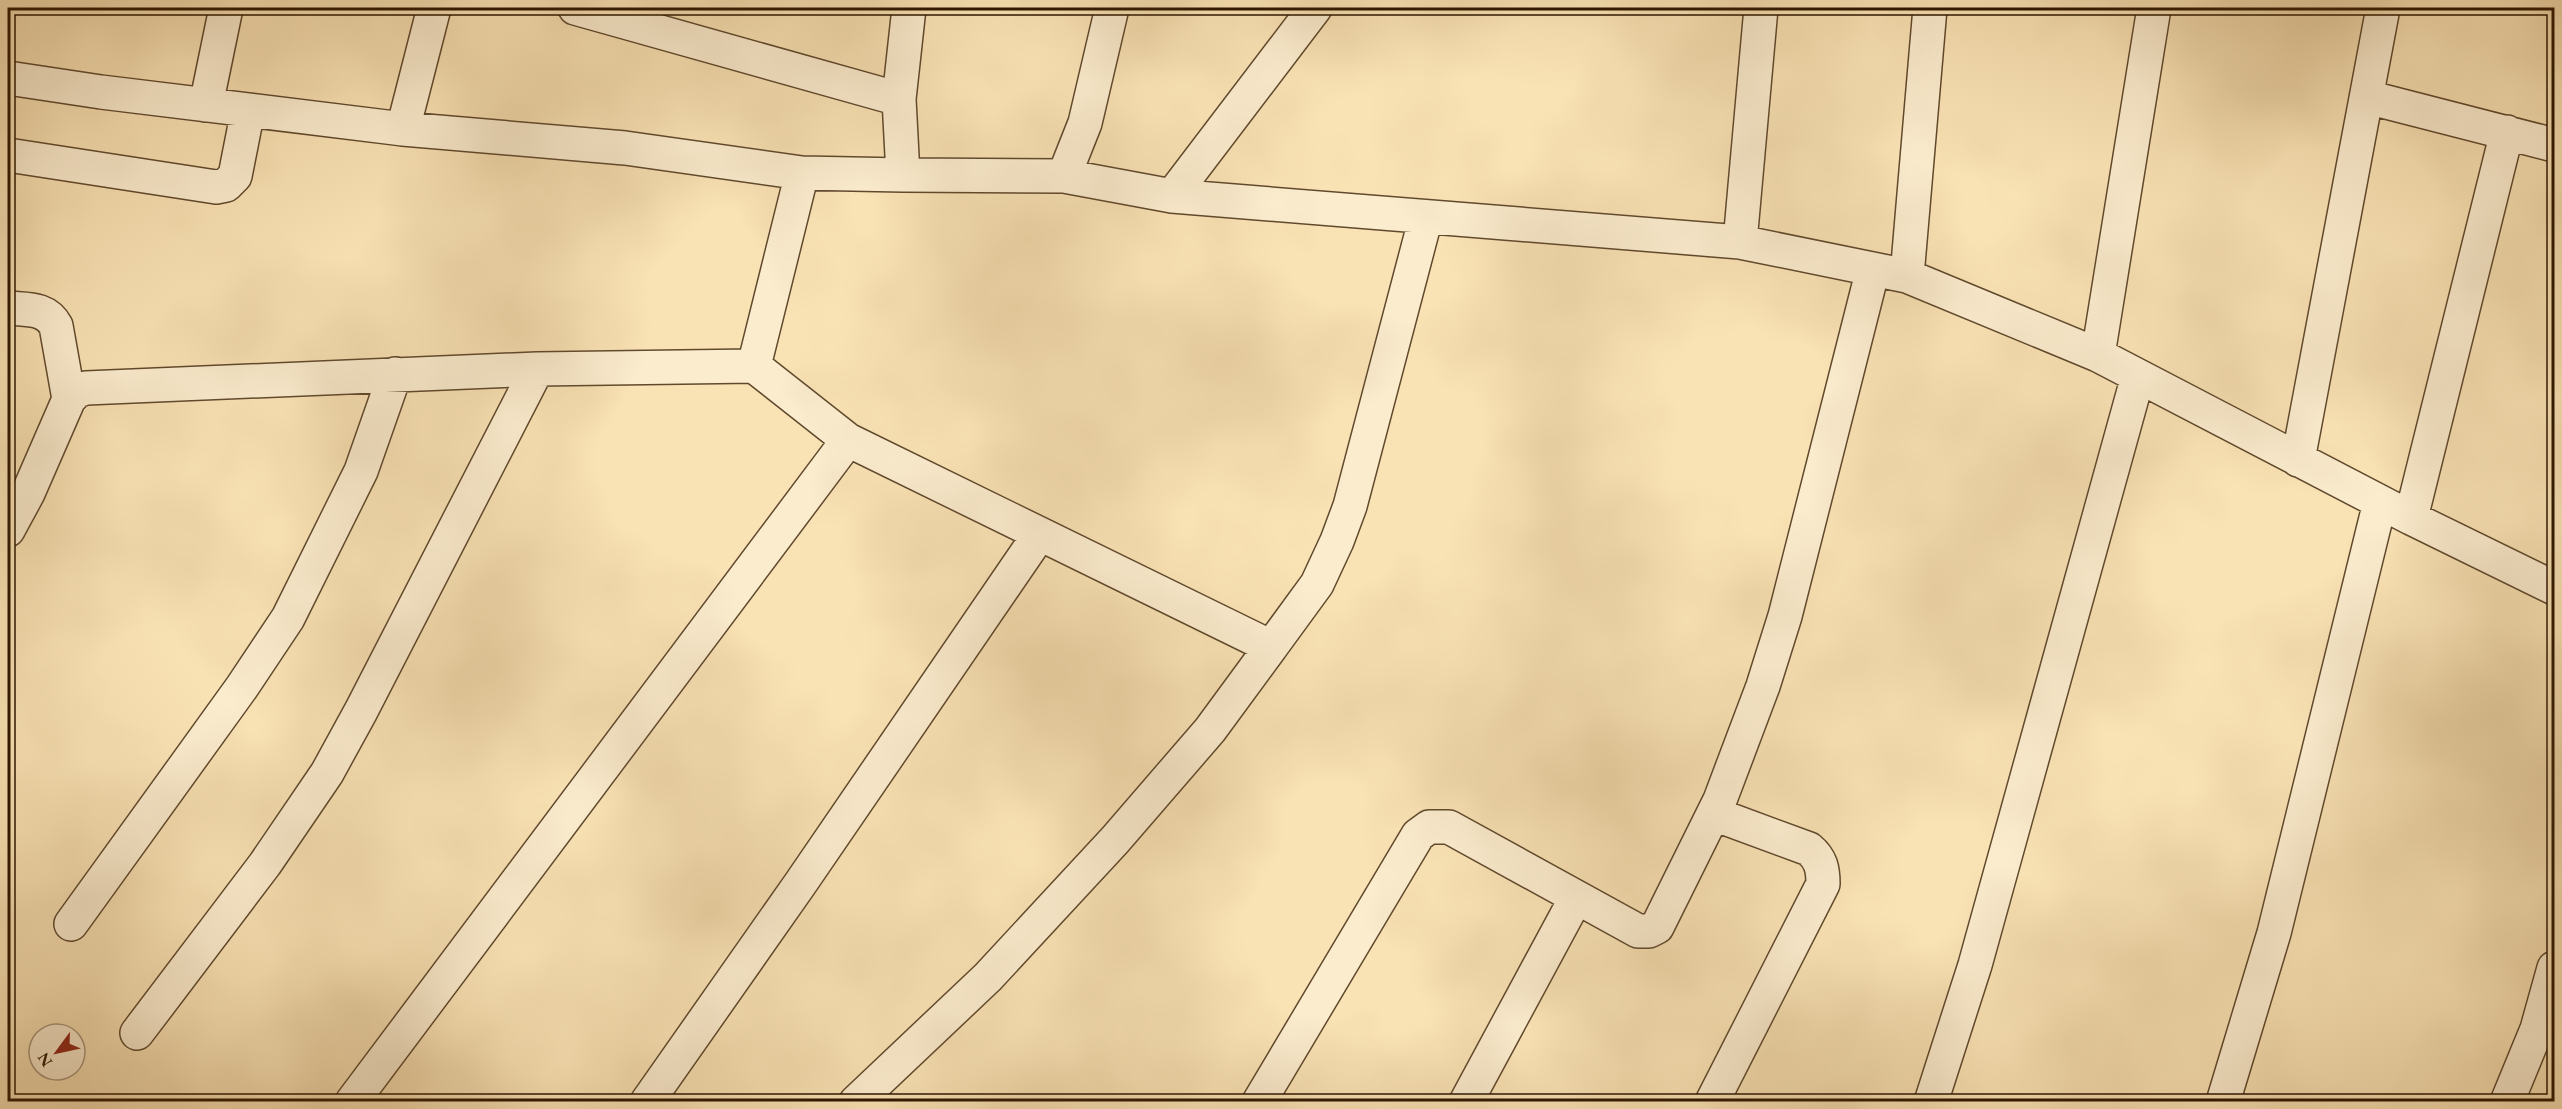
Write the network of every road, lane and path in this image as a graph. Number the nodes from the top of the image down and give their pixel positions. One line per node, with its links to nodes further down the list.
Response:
1 (226, 8): 14 (street)
2 (434, 8): 16 (street)
3 (575, 8): 13 (street)
4 (909, 8): 13 (street)
5 (1112, 8): 22 (street)
6 (1315, 8): 23 (street)
7 (1761, 8): 25 (street)
8 (1930, 8): 27 (street)
9 (2154, 8): 29 (street)
10 (2382, 8): 12 (street)
11 (8, 78): 14 (street)
12 (2367, 97): 17 (street); 36 (street)
13 (899, 99): 21 (street)
14 (206, 105): 15 (street)
15 (248, 110): 16 (street); 19 (street)
16 (403, 129): 20 (street)
17 (2507, 132): 18 (street); 38 (street)
18 (2554, 145)
19 (8, 155)
20 (802, 173): 21 (street); 30 (street)
21 (903, 175): 22 (street)
22 (1064, 176): 23 (street)
23 (1172, 196): 24 (street)
24 (1426, 217): 25 (street); 42 (street)
25 (1740, 242): 26 (street)
26 (1873, 269): 27 (street); 43 (street)
27 (1907, 276): 29 (street)
28 (8, 308): 34 (street)
29 (2098, 355): 33 (street)
30 (754, 366): 31 (street); 35 (street)
31 (537, 369): 32 (street); 47 (street)
32 (395, 374): 34 (street); 45 (street)
33 (2138, 376): 36 (street); 54 (street)
34 (69, 399): 39 (street)
35 (848, 440): 40 (street); 48 (street)
36 (2298, 460): 37 (street)
37 (2380, 502): 38 (street); 55 (street)
38 (2411, 518): 41 (street)
39 (8, 530)
40 (1039, 535): 42 (street); 49 (street)
41 (2554, 588)
42 (1271, 647): 50 (street)
43 (1714, 814): 44 (street); 53 (street)
44 (1576, 898): 51 (street); 52 (street)
45 (71, 924)
46 (2554, 968): 56 (street)
47 (137, 1033)
48 (352, 1101)
49 (647, 1101)
50 (856, 1101)
51 (1259, 1101)
52 (1466, 1101)
53 (1712, 1101)
54 (1931, 1101)
55 (2223, 1101)
56 (2507, 1101)

